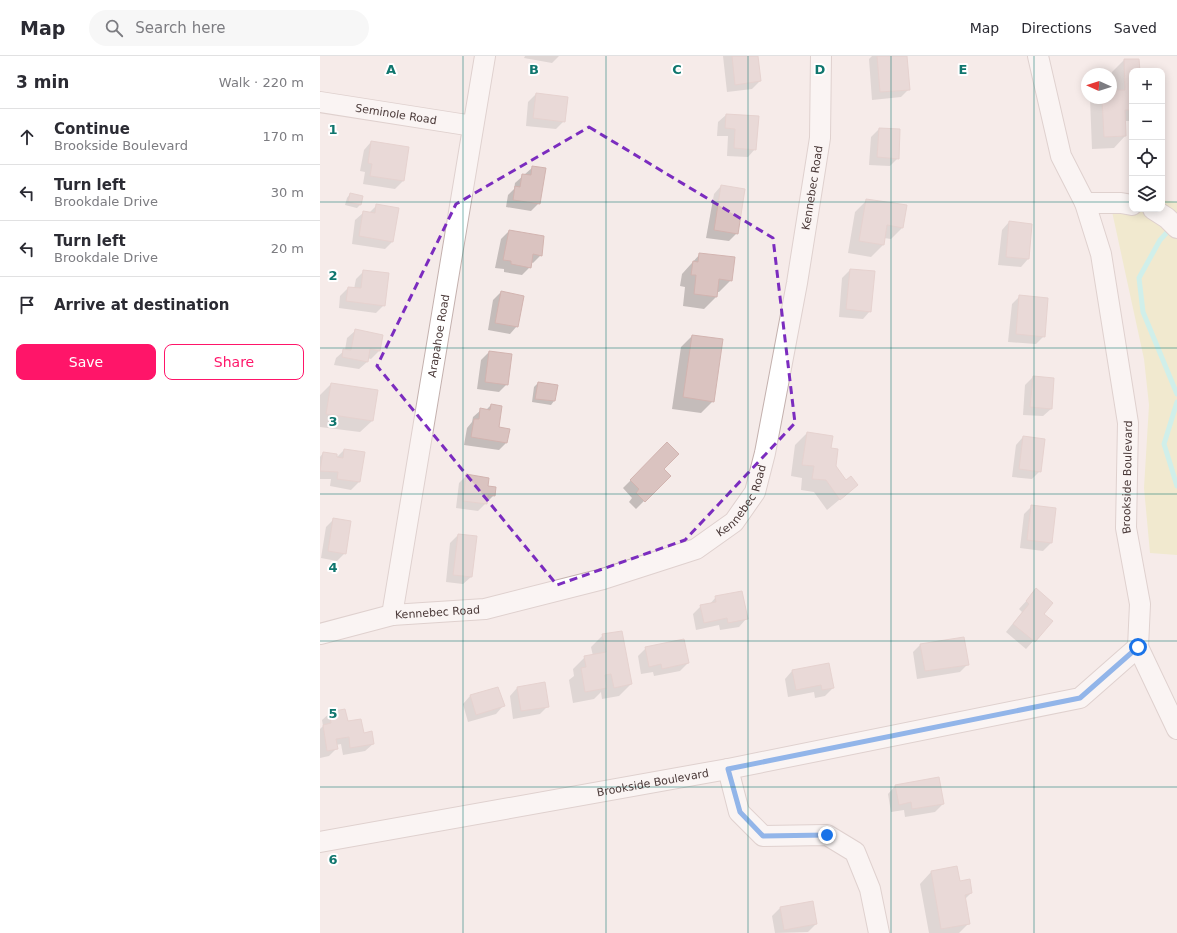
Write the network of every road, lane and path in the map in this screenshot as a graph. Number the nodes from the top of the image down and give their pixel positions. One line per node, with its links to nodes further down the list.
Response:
1 (485, 56): 5 (street, Arapahoe Road)
2 (821, 56): 8 (street, Kennebec Road)
3 (1038, 56): 6 (street, Brookside Boulevard)
4 (320, 102): 5 (street, Seminole Road)
5 (473, 126): 8 (street, Arapahoe Road)
6 (1085, 203): 7 (street); 10 (street, Brookside Boulevard)
7 (1129, 204)
8 (392, 615): 9 (street, Kennebec Road)
9 (320, 634)
10 (1138, 647): 11 (street); 12 (street, Brookside Boulevard)
11 (1177, 729)
12 (728, 769): 13 (street, Brookside Boulevard); 14 (street)
13 (320, 842)
14 (879, 933)

